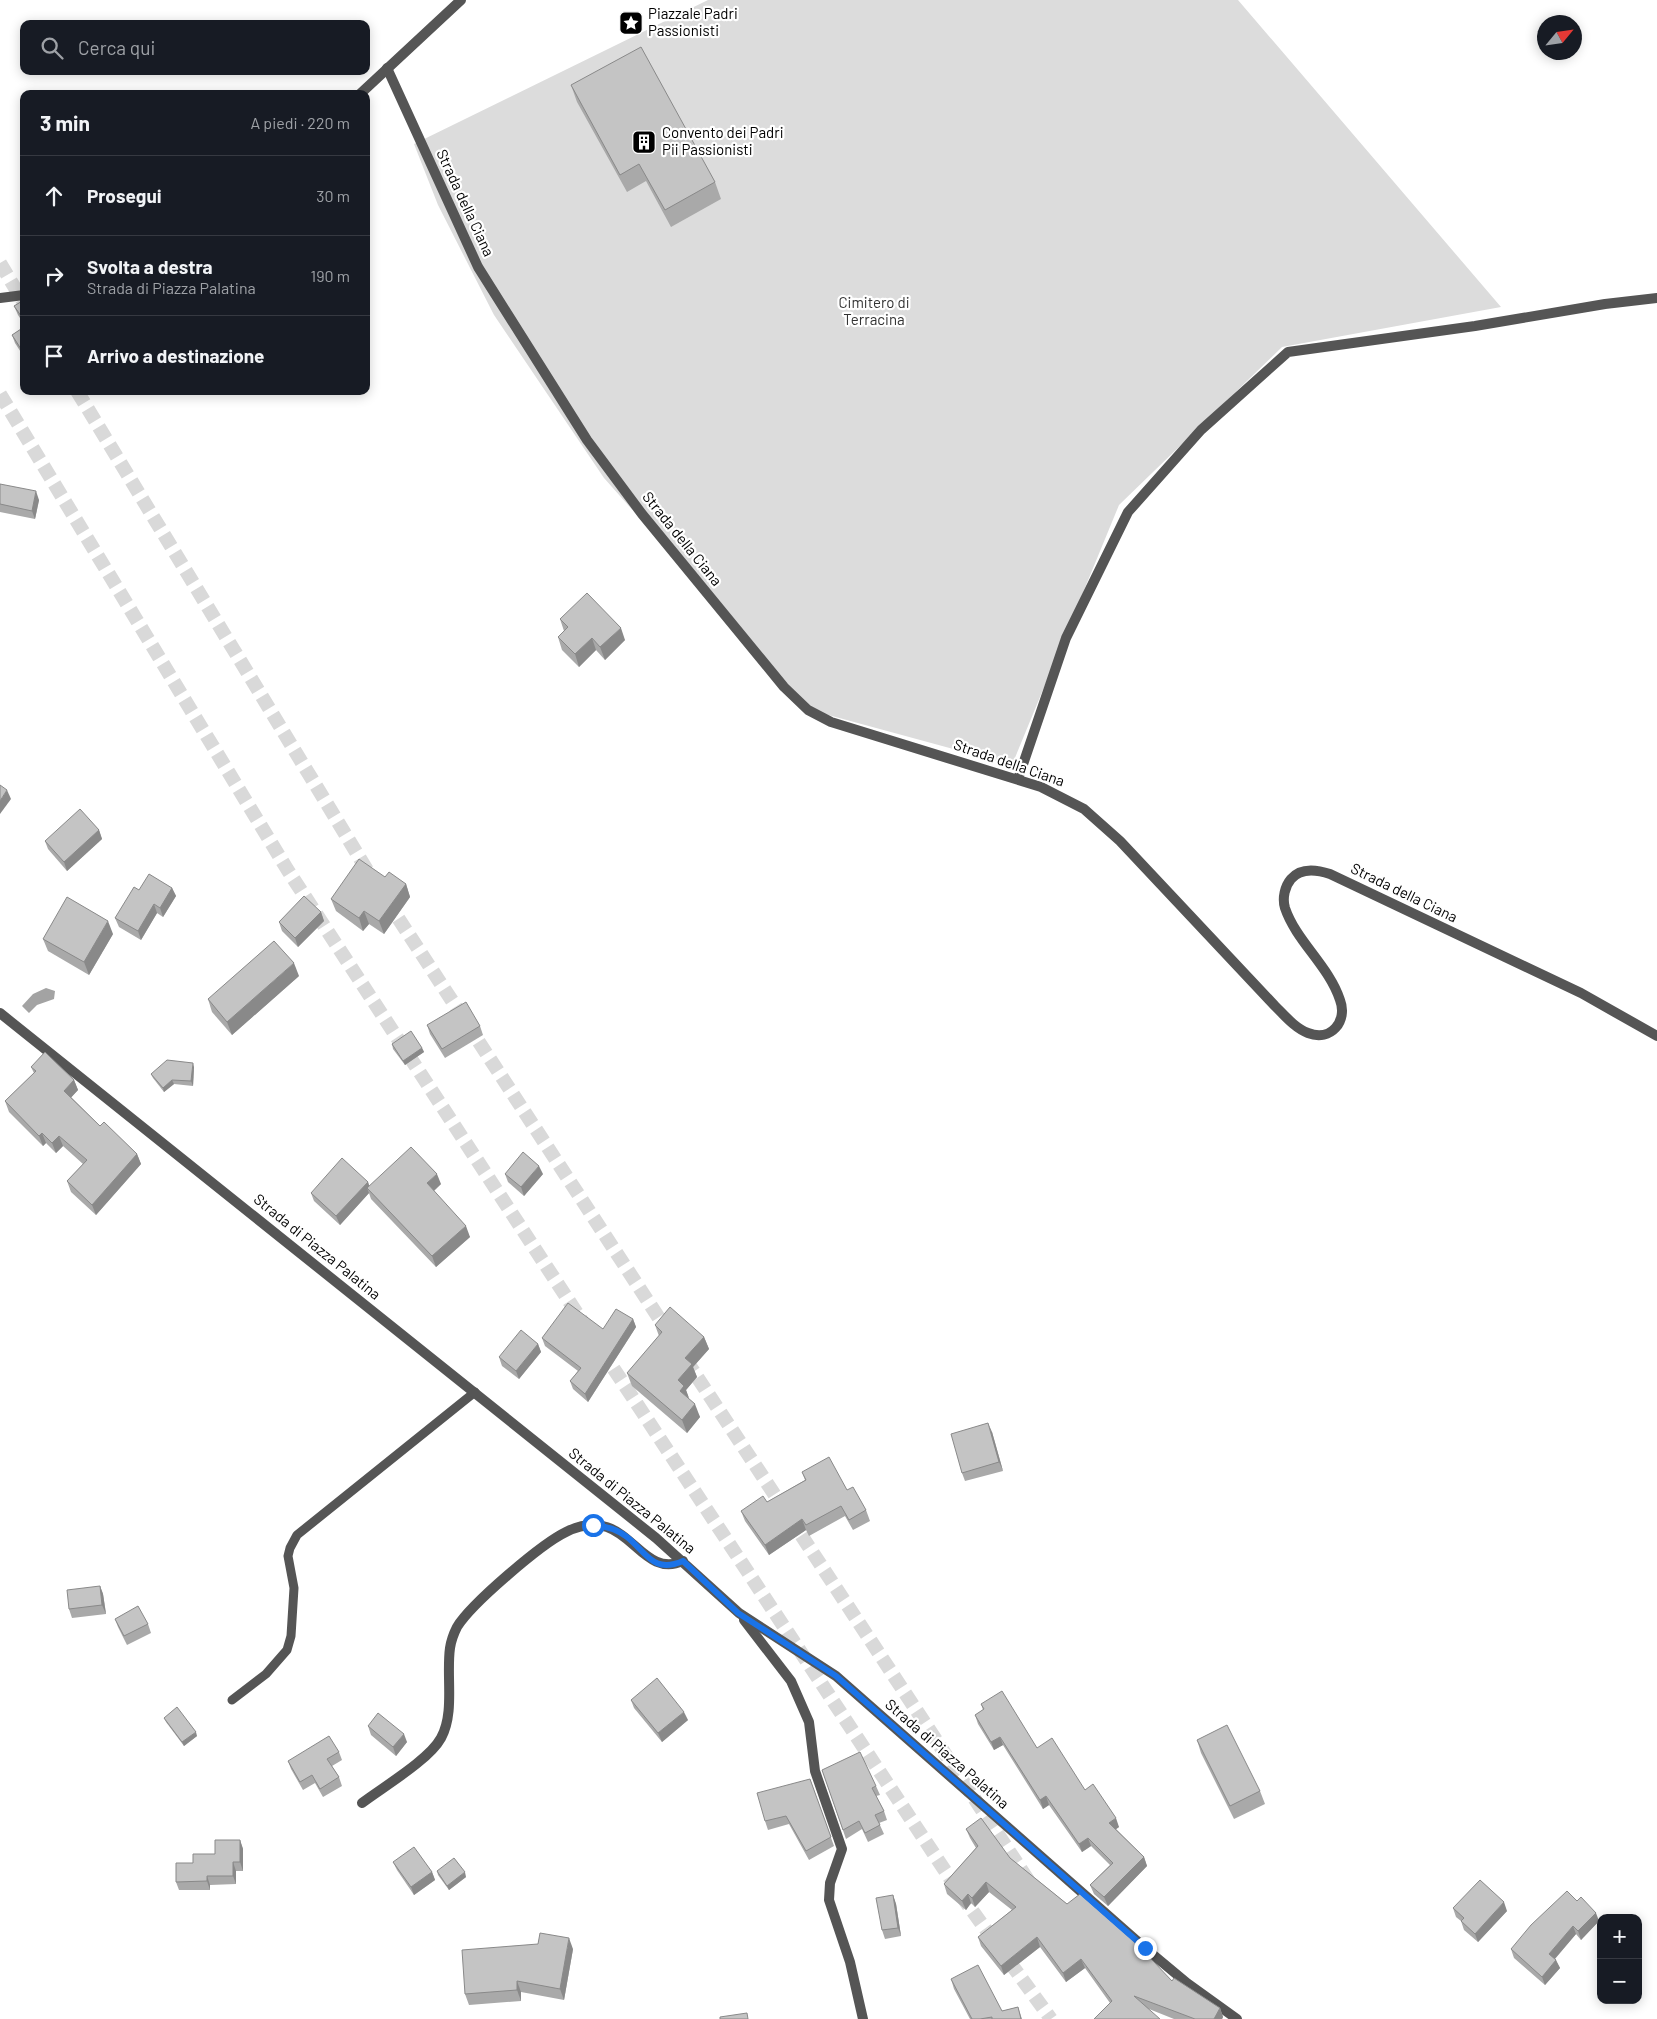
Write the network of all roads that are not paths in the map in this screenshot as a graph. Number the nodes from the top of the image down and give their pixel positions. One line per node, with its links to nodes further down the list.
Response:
1 (461, 0): 2 (street)
2 (387, 68): 3 (street); 7 (street, Strada della Ciana)
3 (364, 90)
4 (20, 296): 5 (street)
5 (0, 298)
6 (1657, 298): 7 (street)
7 (1018, 779): 9 (street, Strada della Ciana)
8 (0, 1013): 10 (street, Strada di Piazza Palatina)
9 (1657, 1036)
10 (475, 1392): 11 (street, Strada di Piazza Palatina); 13 (lane)
11 (683, 1561): 12 (street, Strada di Piazza Palatina); 14 (street)
12 (738, 1613): 15 (street); 16 (street, Strada di Piazza Palatina)
13 (232, 1700)
14 (362, 1803)
15 (863, 2019)
16 (1237, 2019)

